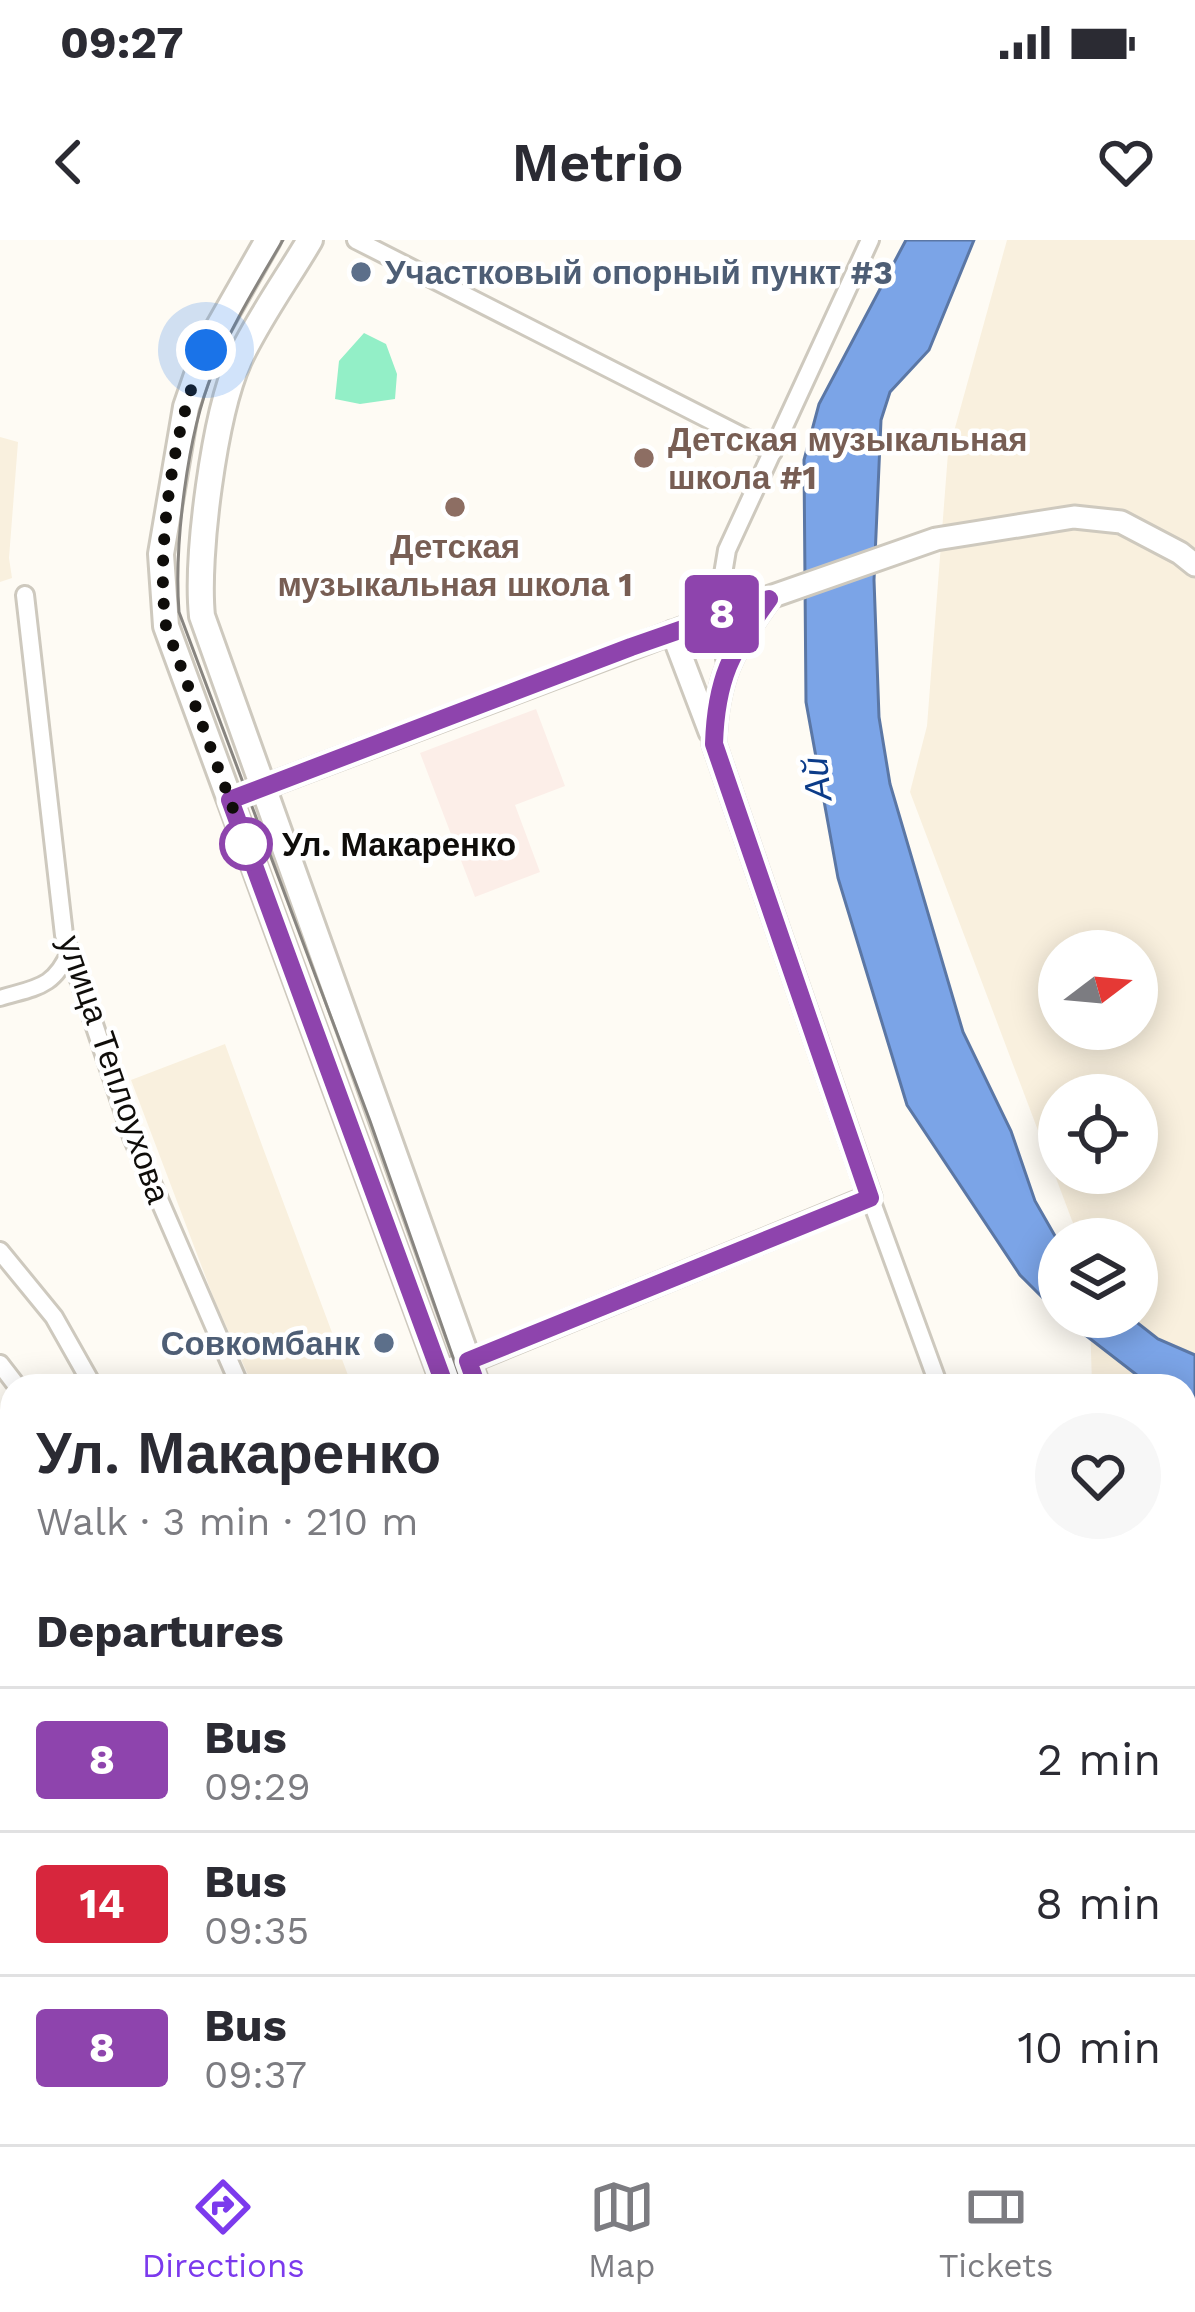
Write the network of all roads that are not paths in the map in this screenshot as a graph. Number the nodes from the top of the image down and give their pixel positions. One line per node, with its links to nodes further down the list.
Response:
1 (268, 240): 14 (main road)
2 (310, 240): 13 (main road)
3 (356, 240): 5 (street)
4 (870, 240): 5 (street)
5 (773, 452): 9 (street)
6 (1195, 566): 8 (street)
7 (25, 595): 15 (street, улица Теплоухова)
8 (777, 596): 9 (street); 11 (street)
9 (716, 616): 10 (street); 11 (street)
10 (672, 632): 12 (street); 13 (street)
11 (726, 663): 12 (street)
12 (714, 744): 17 (street)
13 (263, 785): 14 (street); 19 (main road)
14 (230, 800): 22 (main road)
15 (71, 947): 16 (street); 21 (street, улица Теплоухова)
16 (0, 998)
17 (870, 1198): 19 (street); 25 (street)
18 (0, 1251): 20 (street)
19 (468, 1361): 23 (street); 24 (main road)
20 (86, 1374)
21 (235, 1374)
22 (441, 1374)
23 (451, 1374)
24 (473, 1374)
25 (935, 1374)

